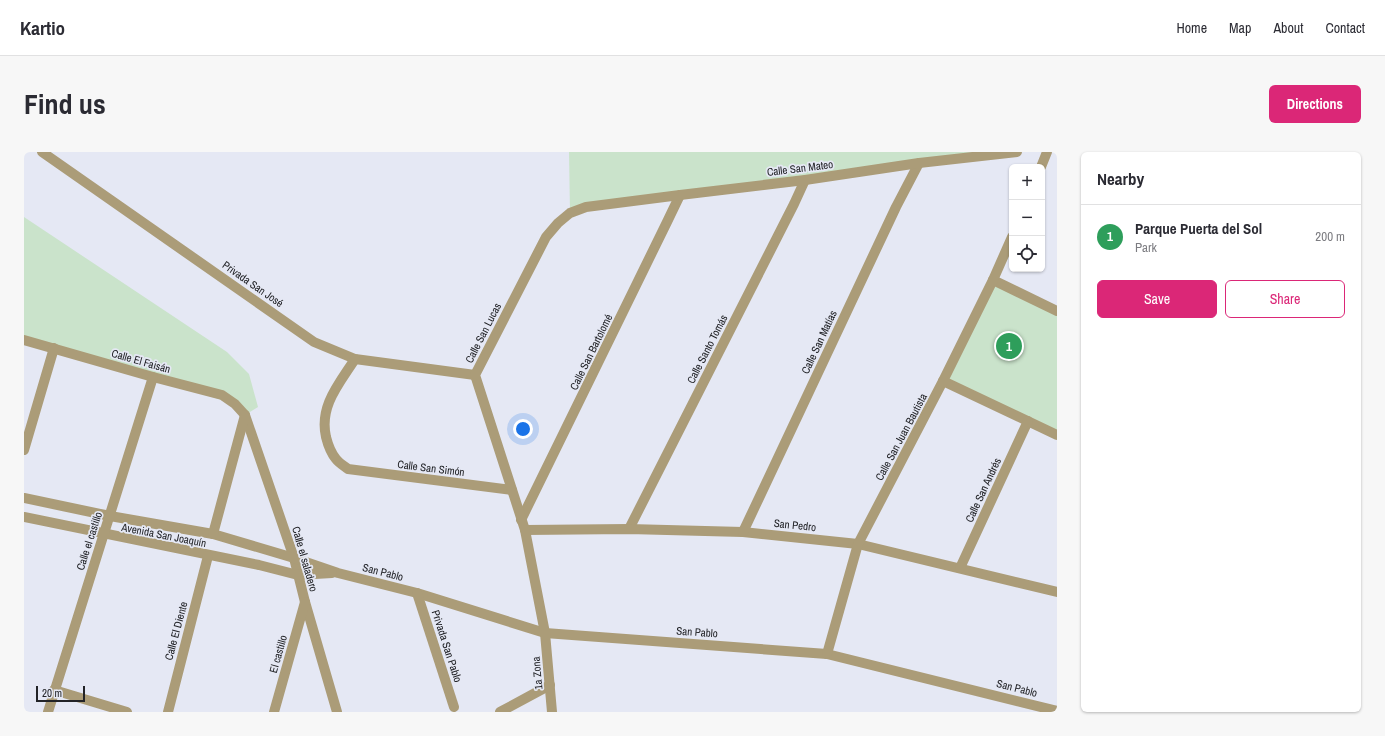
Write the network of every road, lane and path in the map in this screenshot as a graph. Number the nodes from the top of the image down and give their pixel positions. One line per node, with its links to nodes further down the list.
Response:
1 (42, 152): 14 (street, Privada San José)
2 (1017, 152): 4 (street, Calle San Mateo)
3 (1047, 152): 5 (street)
4 (919, 163): 6 (street, Calle San Mateo); 29 (street, Calle San Matías)
5 (1042, 164)
6 (805, 180): 7 (street, Calle San Mateo); 27 (street, Calle Santo Tomás)
7 (680, 195): 8 (street, Calle San Mateo); 26 (street, Calle San Bartolomé)
8 (586, 207): 15 (street, Calle San Lucas)
9 (1009, 244): 10 (street, Calle San Juan Bautista)
10 (993, 280): 11 (street); 17 (street, Calle San Juan Bautista)
11 (1057, 311)
12 (24, 340): 13 (street, Calle El Faisán)
13 (54, 348): 16 (street, Calle El Faisán); 21 (street)
14 (354, 359): 15 (street, Privada San José); 22 (street, Calle San Simón)
15 (475, 375): 22 (street, Calle San Lucas)
16 (153, 377): 18 (street, Calle El Faisán); 24 (street, Calle el castillo)
17 (943, 382): 19 (street); 32 (street, Calle San Juan Bautista)
18 (245, 415): 31 (street); 34 (street, Calle el saladero)
19 (1028, 421): 20 (street); 35 (street, Calle San Andrés)
20 (1057, 434)
21 (24, 450)
22 (512, 490): 26 (street, Calle San Lucas)
23 (24, 498): 24 (street, Avenida San Joaquín)
24 (110, 516): 30 (street, Calle el castillo); 31 (street, Avenida San Joaquín)
25 (24, 518): 30 (street, Avenida San Joaquín)
26 (521, 520): 28 (street, Calle San Lucas)
27 (629, 529): 28 (street, San Pedro); 29 (street, San Pedro)
28 (525, 530): 41 (street, Calle San Lucas)
29 (743, 532): 32 (street, San Pedro)
30 (103, 534): 33 (street, Avenida San Joaquín); 44 (street, Calle el castillo)
31 (213, 534): 34 (street, Avenida San Joaquín)
32 (858, 544): 35 (street, San Pedro); 42 (street, Calle San Juan Bautista)
33 (208, 556): 37 (street, Avenida San Joaquín); 49 (street, Calle El Diente)
34 (294, 558): 36 (street, San Pablo); 37 (street, Calle el saladero)
35 (960, 568): 38 (street, San Pedro)
36 (338, 572): 37 (street, San Pablo); 39 (street, San Pablo)
37 (298, 575): 40 (street, Calle el saladero)
38 (1057, 592)
39 (417, 593): 41 (street, San Pablo); 45 (street, Privada San Pablo)
40 (305, 602): 50 (street, El castillo); 51 (street, Calle el saladero)
41 (545, 633): 42 (street, San Pablo); 43 (street, 1a Zona)
42 (827, 654): 46 (street, San Pablo)
43 (550, 685): 52 (street); 53 (street, 1a Zona)
44 (54, 690): 47 (street, Calle el castillo); 48 (street)
45 (454, 707)
46 (1057, 711)
47 (48, 712)
48 (127, 712)
49 (168, 712)
50 (274, 712)
51 (337, 712)
52 (500, 712)
53 (552, 712)

